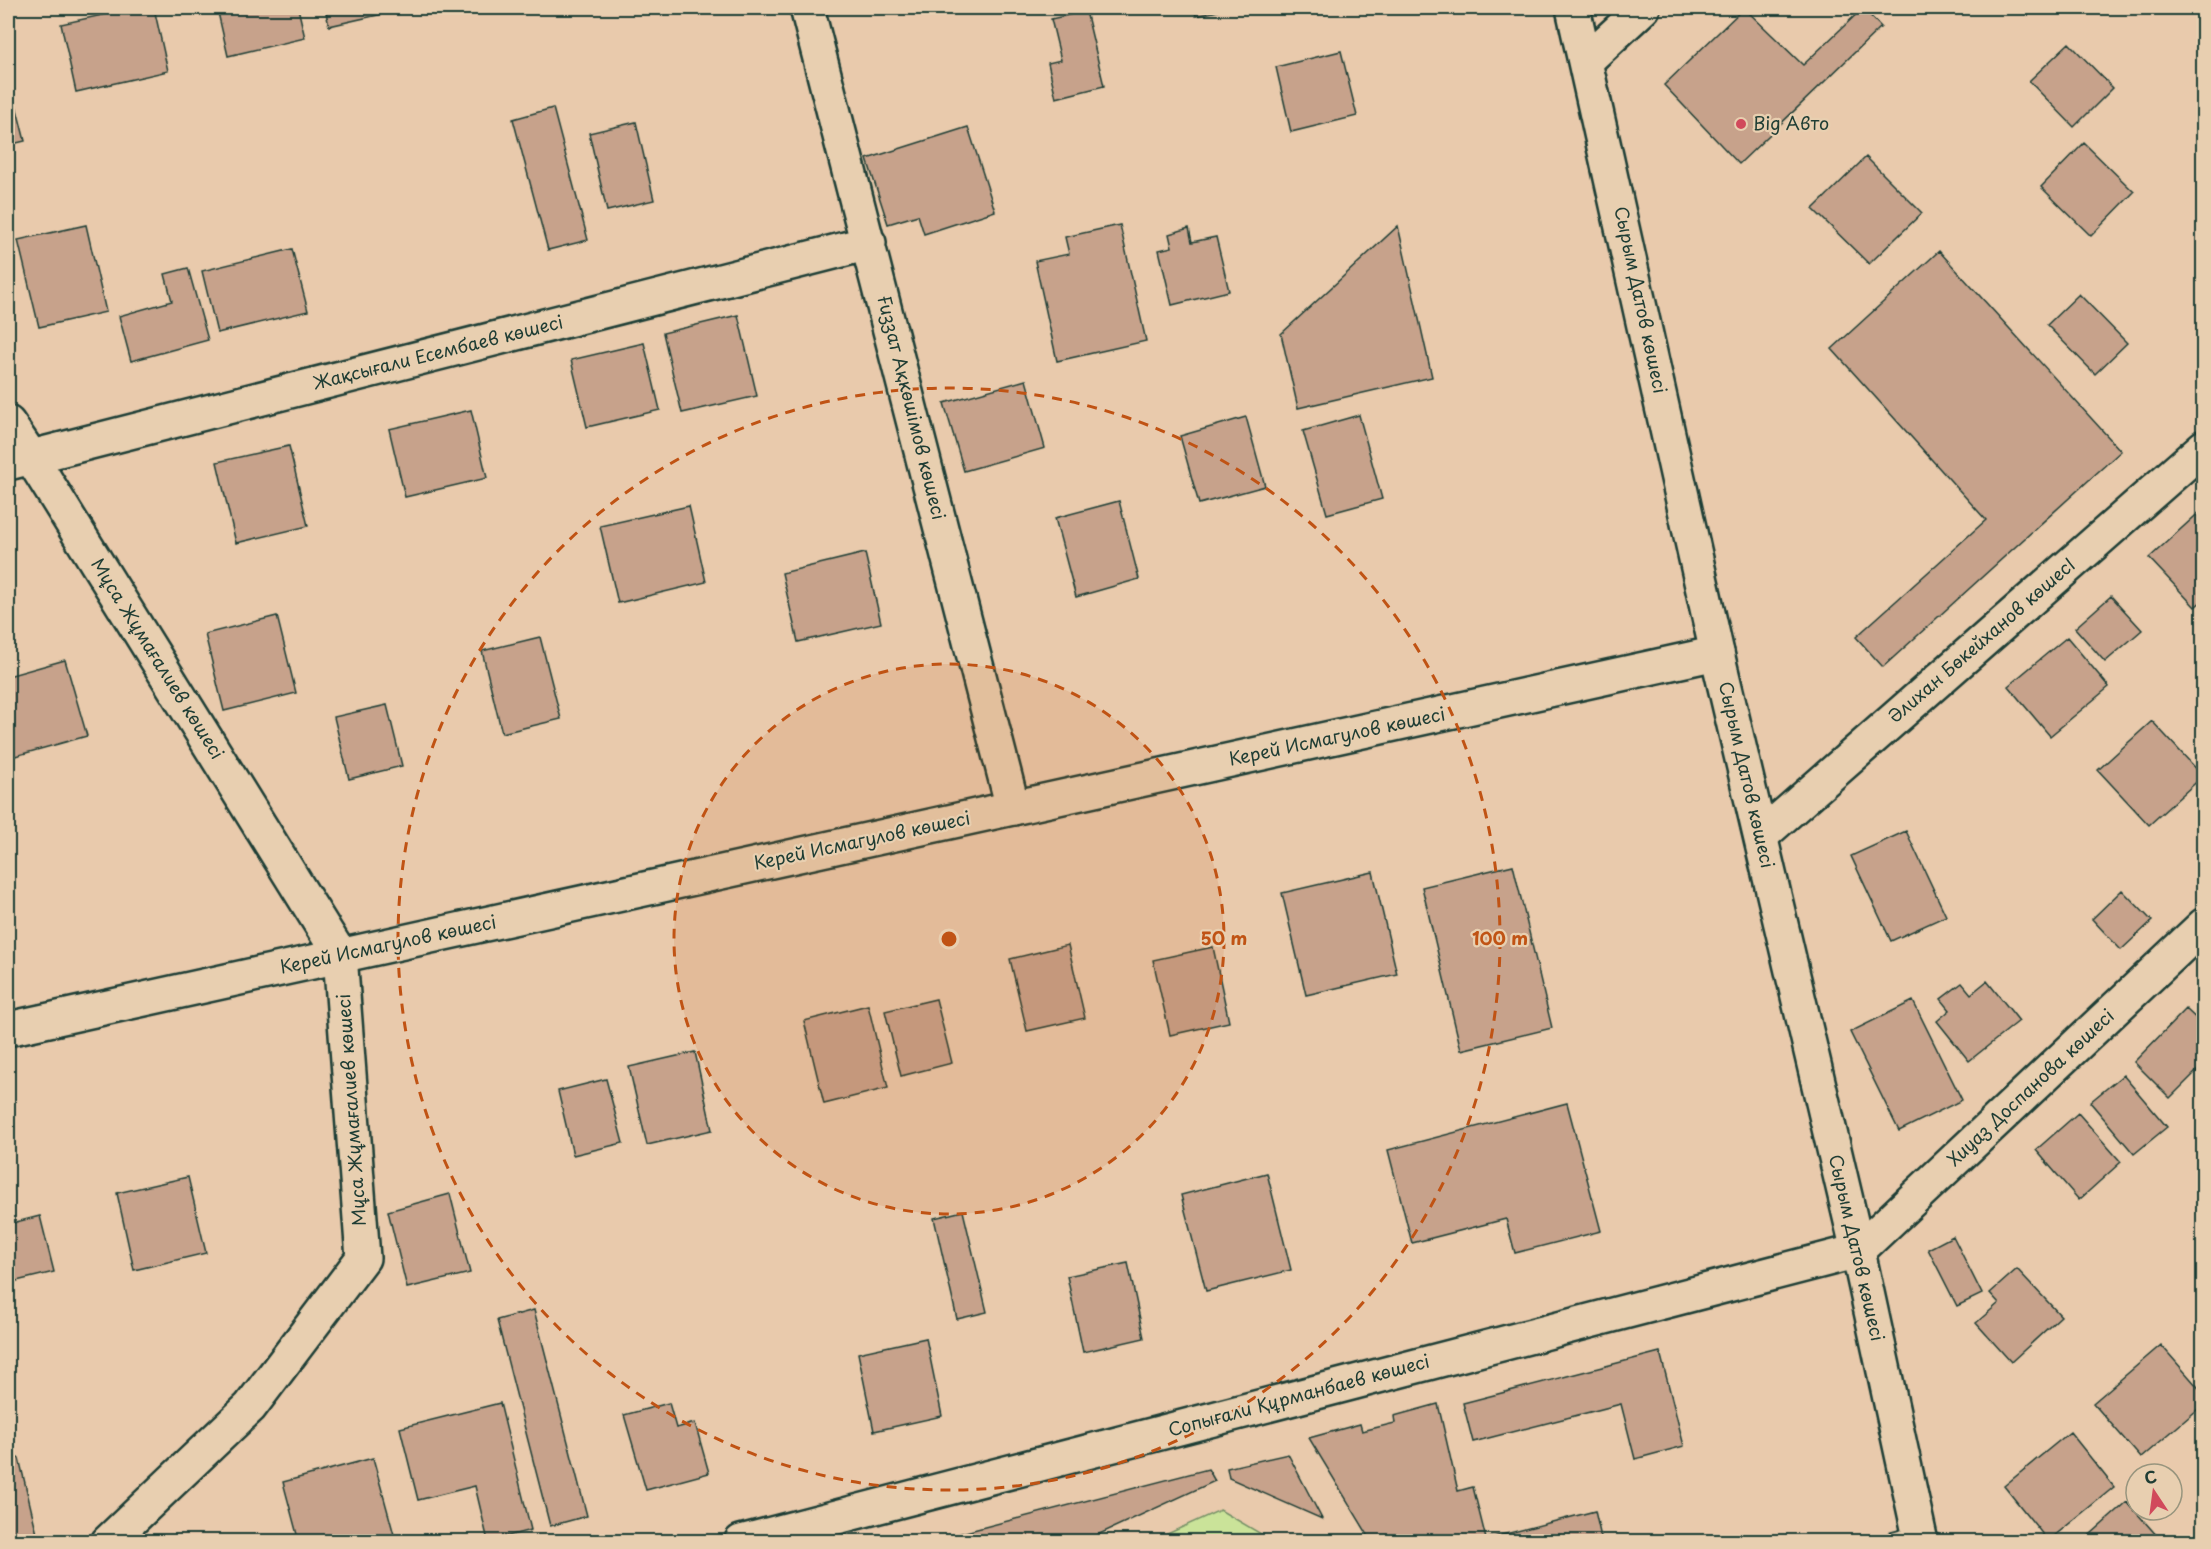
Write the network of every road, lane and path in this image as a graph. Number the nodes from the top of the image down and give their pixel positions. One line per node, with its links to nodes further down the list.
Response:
1 (807, 8): 5 (street, Ғиззат Ақкөшімов көшесi)
2 (1573, 8): 4 (street, Сырым Датов көшесі)
3 (1643, 8): 4 (street)
4 (1587, 60): 9 (street, Сырым Датов көшесі)
5 (869, 243): 8 (street, Жақсығали Есембаев көшесi); 10 (street, Ғиззат Ақкөшімов көшесi)
6 (8, 423): 8 (street, Мұса Жұмағалиев көшесі)
7 (2204, 447): 11 (street, Әлихан Бөкейханов көшесI)
8 (19, 460): 13 (street, Мұса Жұмағалиев көшесі)
9 (1717, 653): 10 (street, Керей Исмагулов көшесі); 11 (street, Сырым Датов көшесі)
10 (1013, 808): 13 (street, Керей Исмагулов көшесі)
11 (1761, 836): 15 (street, Сырым Датов көшесі)
12 (2204, 925): 15 (street, Хиуаз Доспанова көшесі)
13 (340, 955): 14 (street, Керей Исмагулов көшесі); 17 (street, Мұса Жұмағалиев көшесі)
14 (8, 1029)
15 (1858, 1251): 16 (street, Сырым Датов көшесі); 18 (street, Сопығали Құрманбаев көшесі)
16 (1911, 1539)
17 (108, 1542)
18 (741, 1542)

